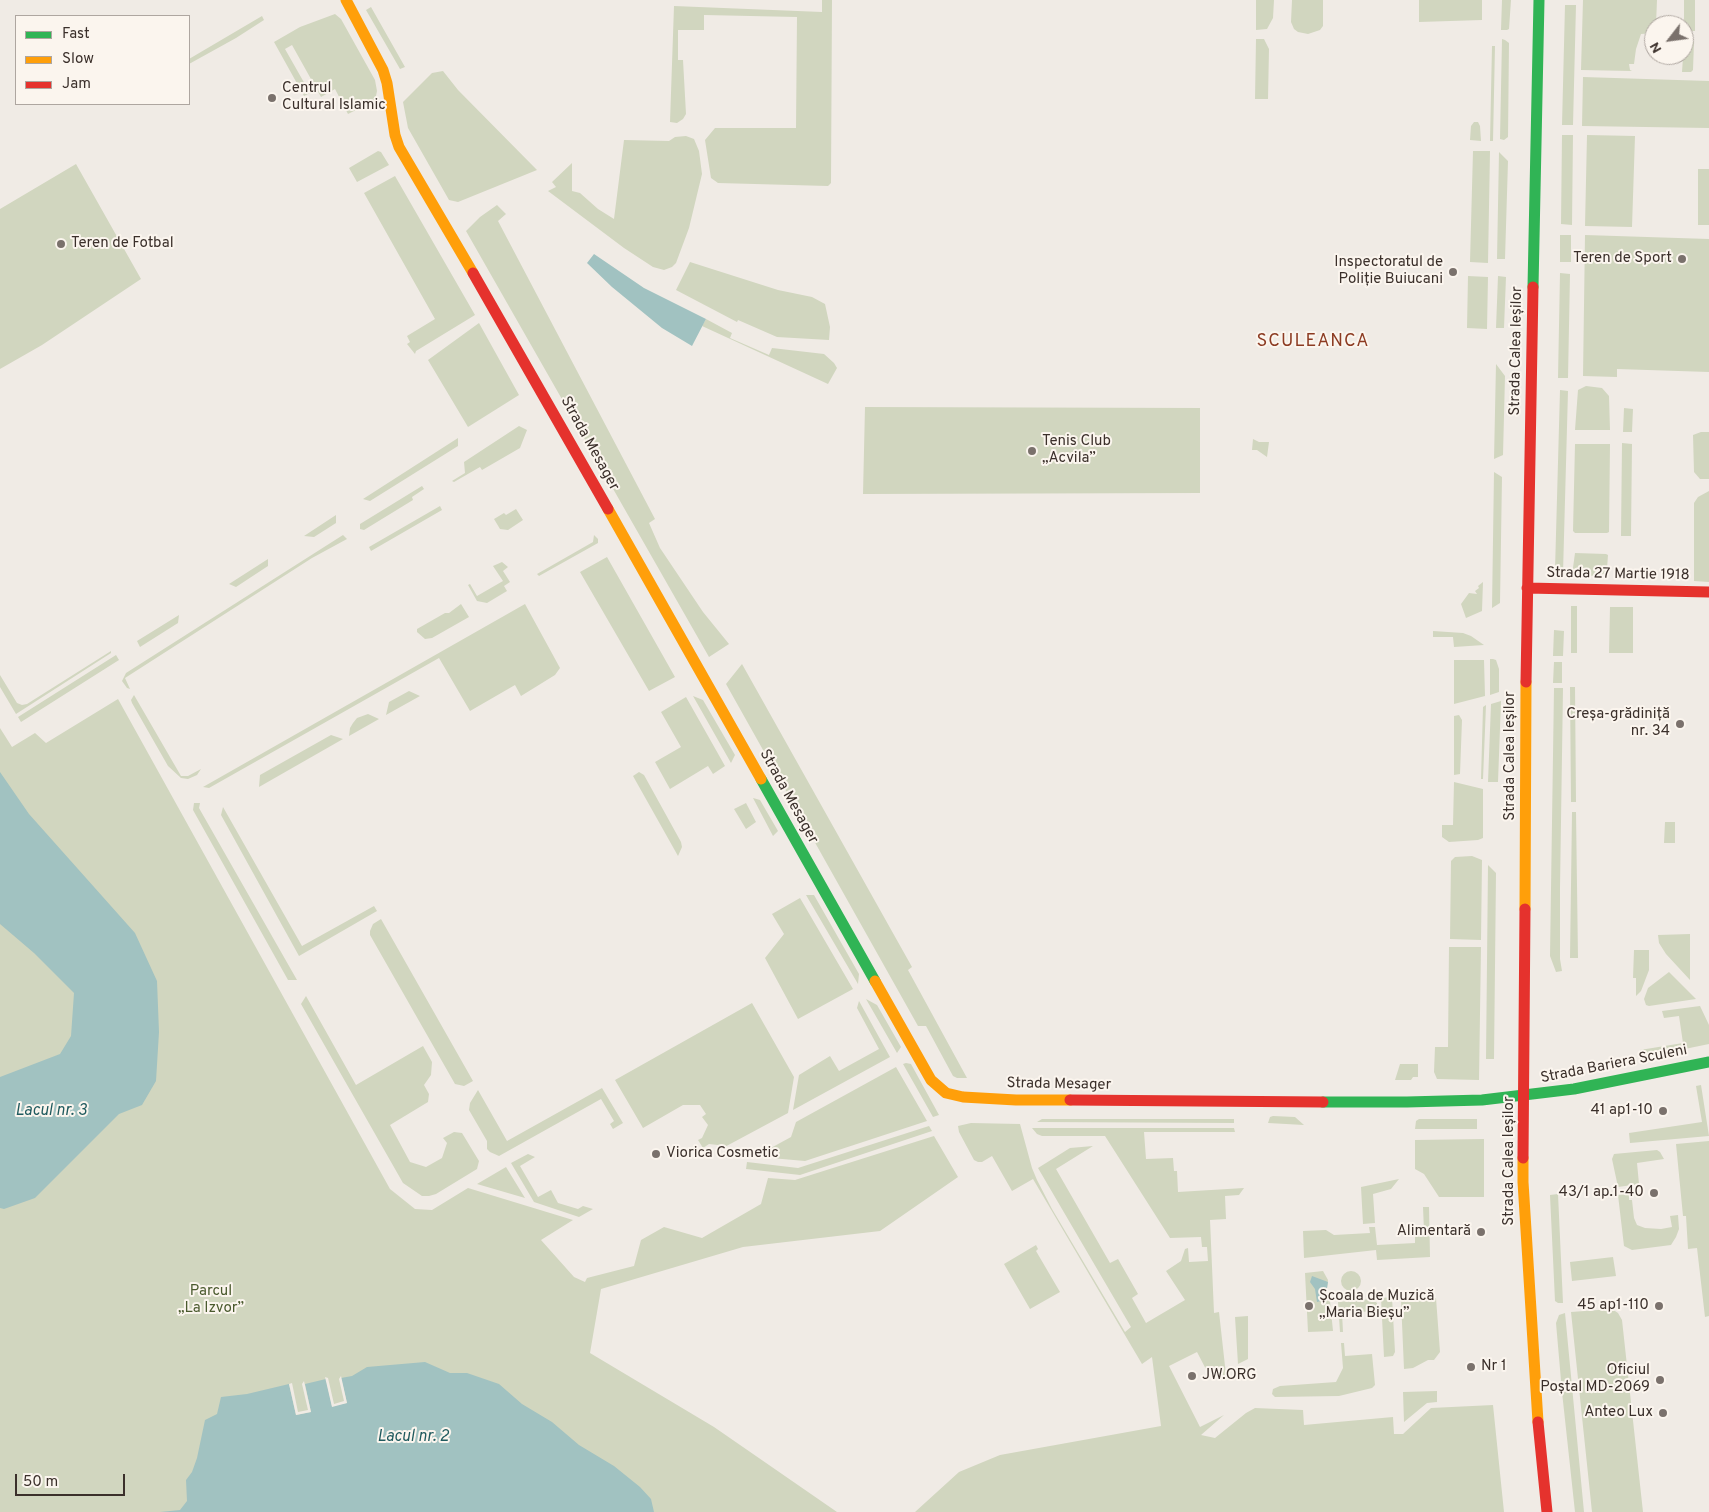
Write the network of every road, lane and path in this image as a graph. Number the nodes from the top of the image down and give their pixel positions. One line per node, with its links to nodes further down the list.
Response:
1 (346, 0): 6 (main road, Strada Mesager)
2 (1539, 0): 3 (main road, Strada Calea Ieșilor)
3 (1527, 588): 4 (main road, Strada 27 Martie 1918); 6 (main road, Strada Calea Ieșilor)
4 (1709, 592)
5 (1709, 1062): 6 (main road, Strada Bariera Sculeni)
6 (1524, 1096): 7 (main road, Strada Calea Ieșilor)
7 (1547, 1512)

